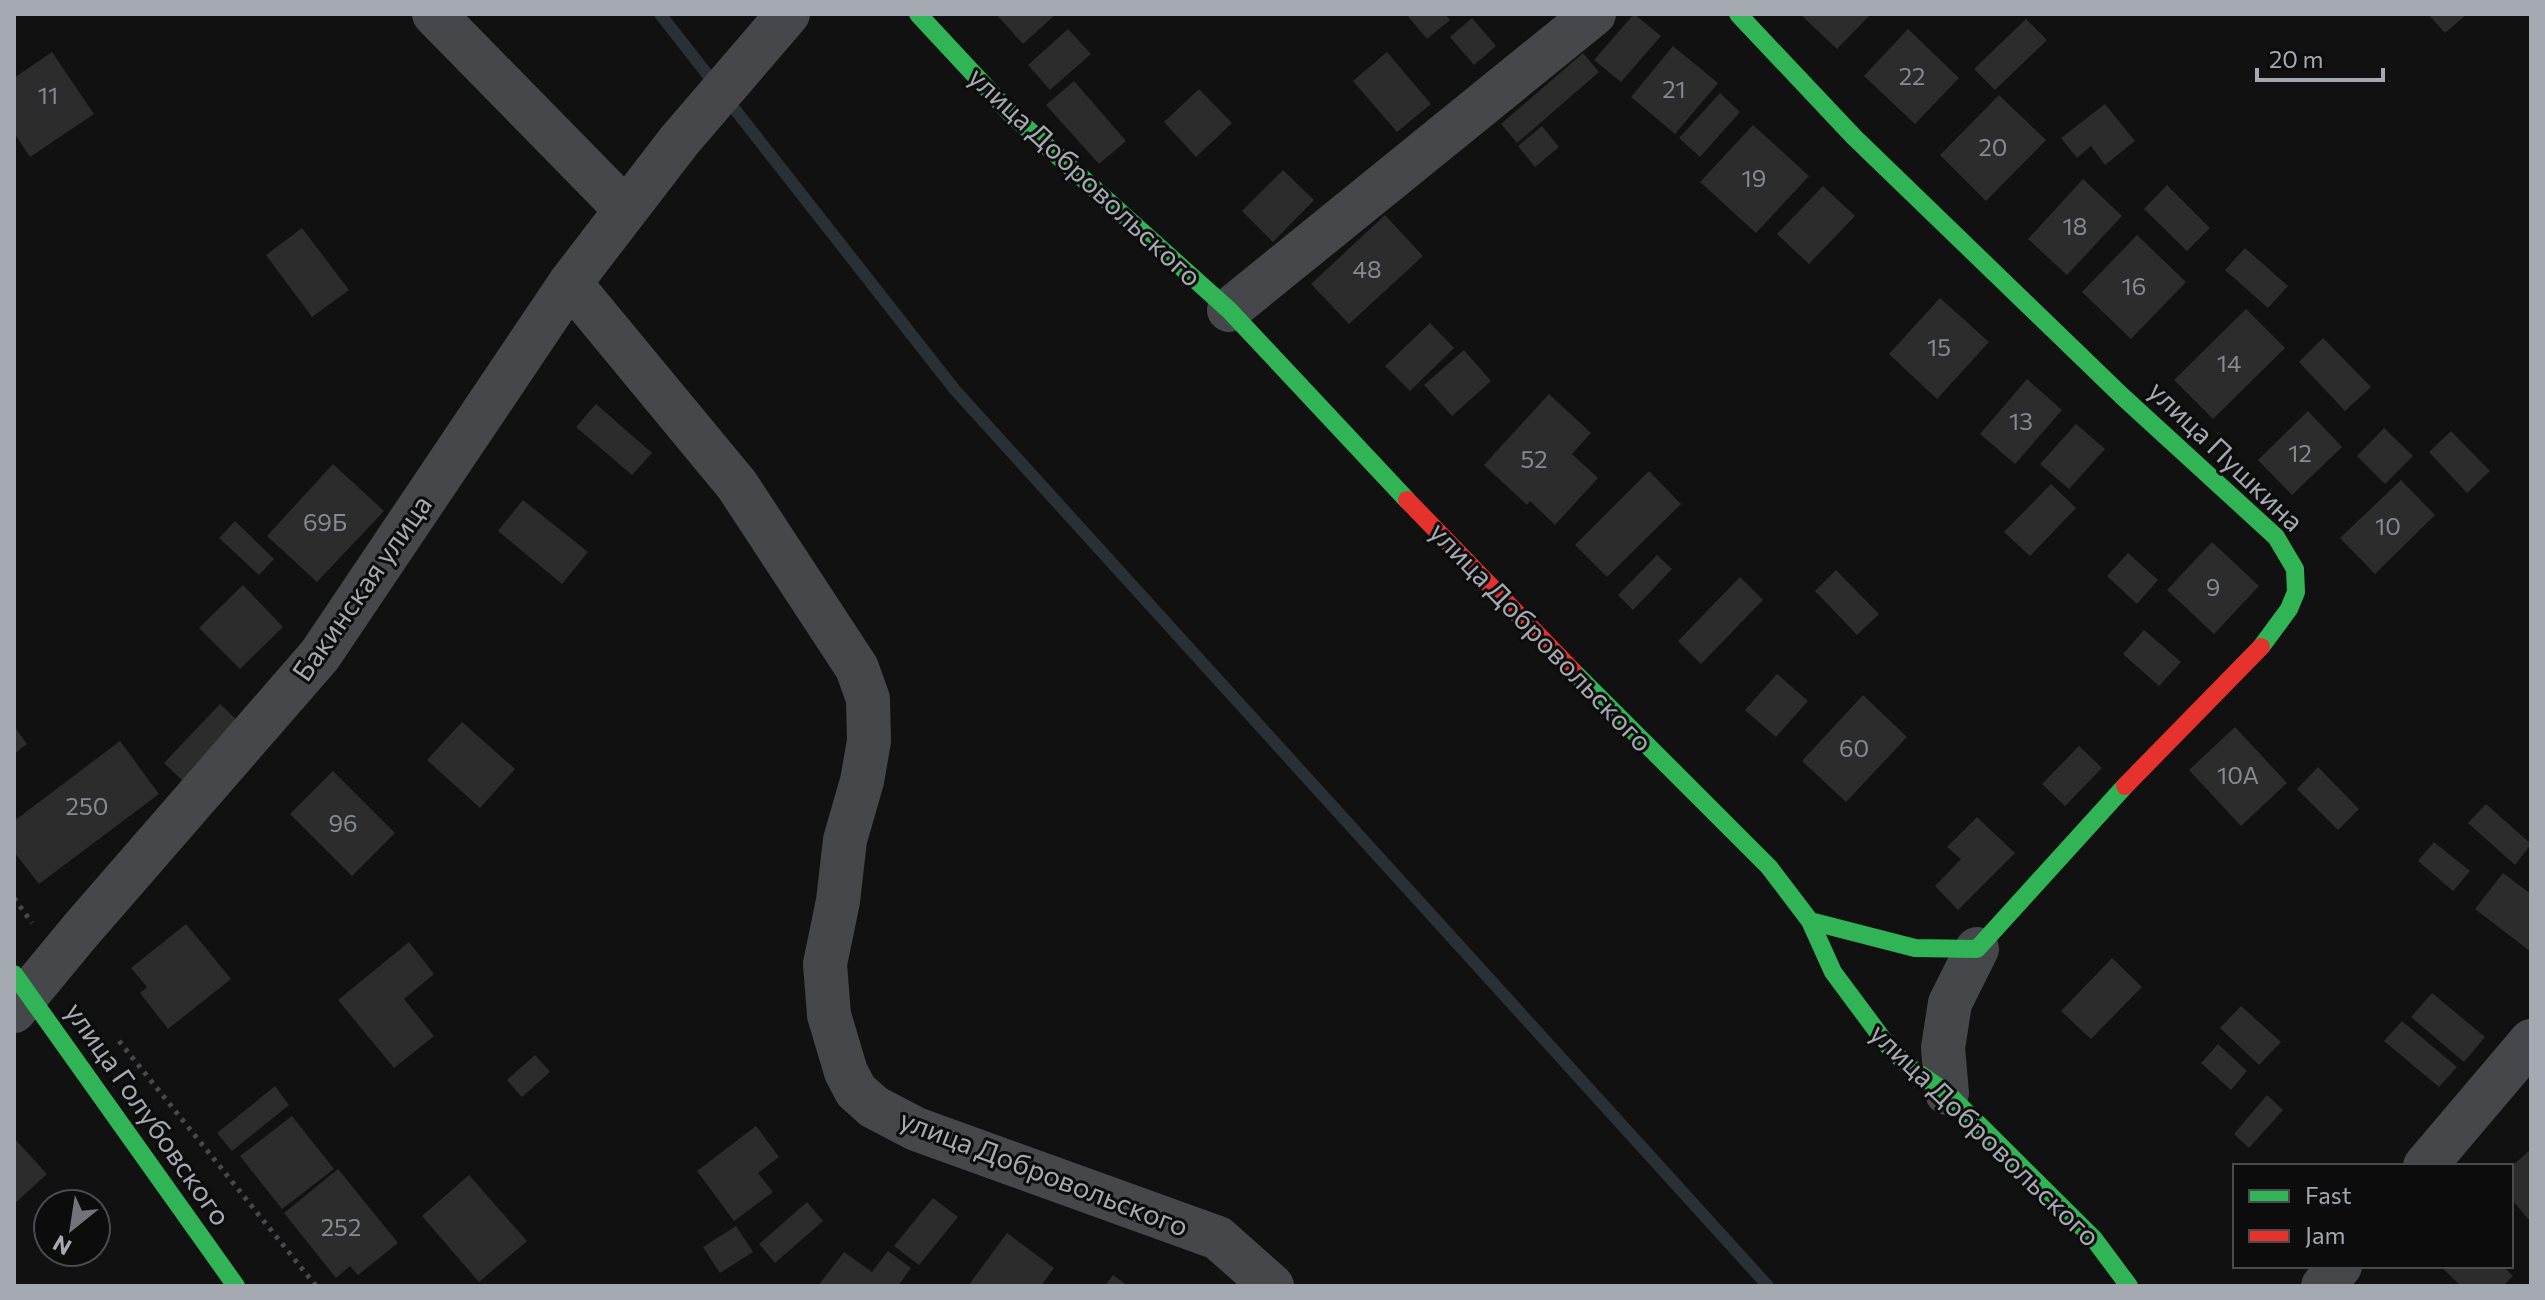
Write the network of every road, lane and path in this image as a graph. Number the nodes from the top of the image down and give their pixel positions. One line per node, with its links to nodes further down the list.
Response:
1 (434, 14): 6 (street)
2 (918, 14): 8 (street, улица Добровольского)
3 (1594, 14): 8 (street)
4 (1738, 14): 11 (street, улица Пушкина)
5 (779, 23): 6 (street, Бакинская улица)
6 (626, 210): 7 (street, Бакинская улица)
7 (570, 283): 12 (street, Бакинская улица); 21 (street, улица Добровольского)
8 (1229, 310): 10 (street, улица Добровольского)
9 (14, 898): 12 (path)
10 (1810, 921): 11 (street); 16 (street, улица Добровольского)
11 (1977, 949): 16 (street)
12 (58, 959): 13 (street, Бакинская улица)
13 (19, 994): 19 (street, улица Голубовского)
14 (116, 1037): 20 (path)
15 (2531, 1041): 17 (street)
16 (1947, 1093): 22 (street, улица Добровольского)
17 (2427, 1164)
18 (2338, 1268): 23 (street)
19 (236, 1286)
20 (316, 1286)
21 (1272, 1286)
22 (2129, 1286)
23 (2323, 1286)

